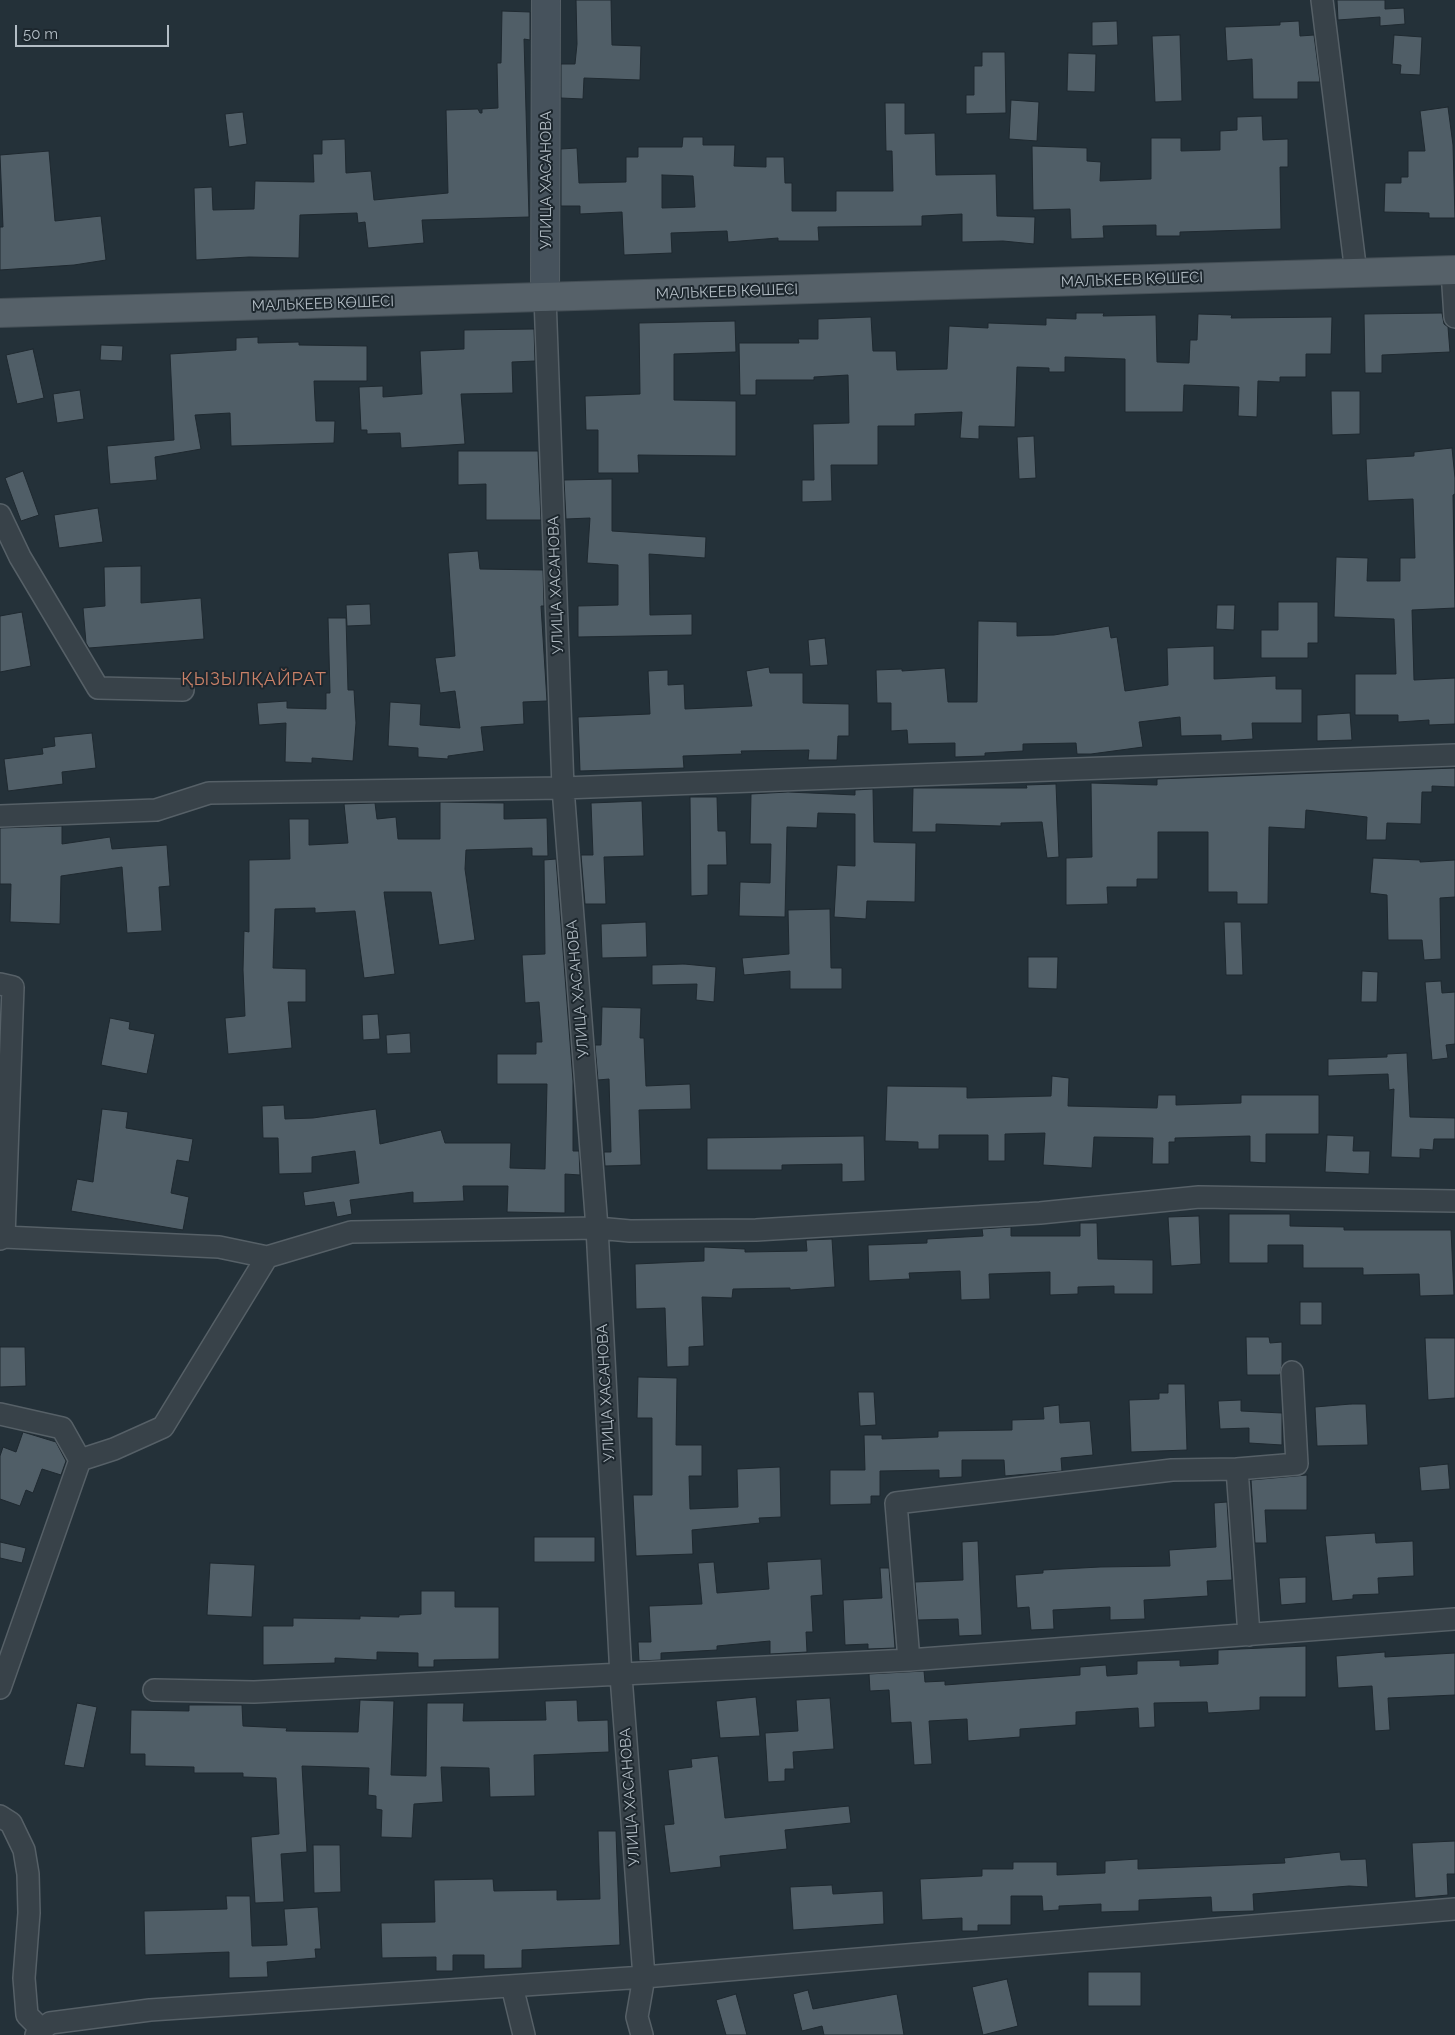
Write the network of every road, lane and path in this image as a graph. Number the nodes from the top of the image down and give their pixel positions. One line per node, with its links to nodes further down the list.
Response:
1 (546, 0): 5 (street, УЛИЦА ХАСАНОВА)
2 (1322, 0): 4 (street)
3 (1453, 270): 4 (main road, МАЛЬКЕЕВ КӨШЕСІ); 7 (street)
4 (1356, 273): 5 (main road, МАЛЬКЕЕВ КӨШЕСІ)
5 (545, 297): 6 (main road, МАЛЬКЕЕВ КӨШЕСІ); 11 (street, УЛИЦА ХАСАНОВА)
6 (0, 313)
7 (1455, 316)
8 (0, 515): 9 (street)
9 (183, 690)
10 (1455, 755): 11 (street)
11 (563, 788): 12 (street); 15 (street, УЛИЦА ХАСАНОВА)
12 (0, 816)
13 (0, 984): 16 (street)
14 (1455, 1201): 15 (street)
15 (597, 1228): 17 (street); 25 (street, УЛИЦА ХАСАНОВА)
16 (2, 1238): 17 (street)
17 (267, 1257): 20 (street)
18 (1292, 1372): 21 (street)
19 (0, 1414): 20 (street)
20 (80, 1460): 26 (street)
21 (1236, 1468): 23 (street); 24 (street)
22 (1455, 1619): 23 (street)
23 (1249, 1635): 24 (street)
24 (909, 1660): 25 (street)
25 (622, 1676): 27 (street); 30 (street, УЛИЦА ХАСАНОВА)
26 (0, 1688)
27 (154, 1690)
28 (0, 1816): 32 (street)
29 (1455, 1909): 30 (street)
30 (644, 1977): 31 (street); 34 (street, УЛИЦА ХАСАНОВА)
31 (512, 1986): 32 (street); 33 (street)
32 (39, 2032)
33 (524, 2035)
34 (642, 2035)

